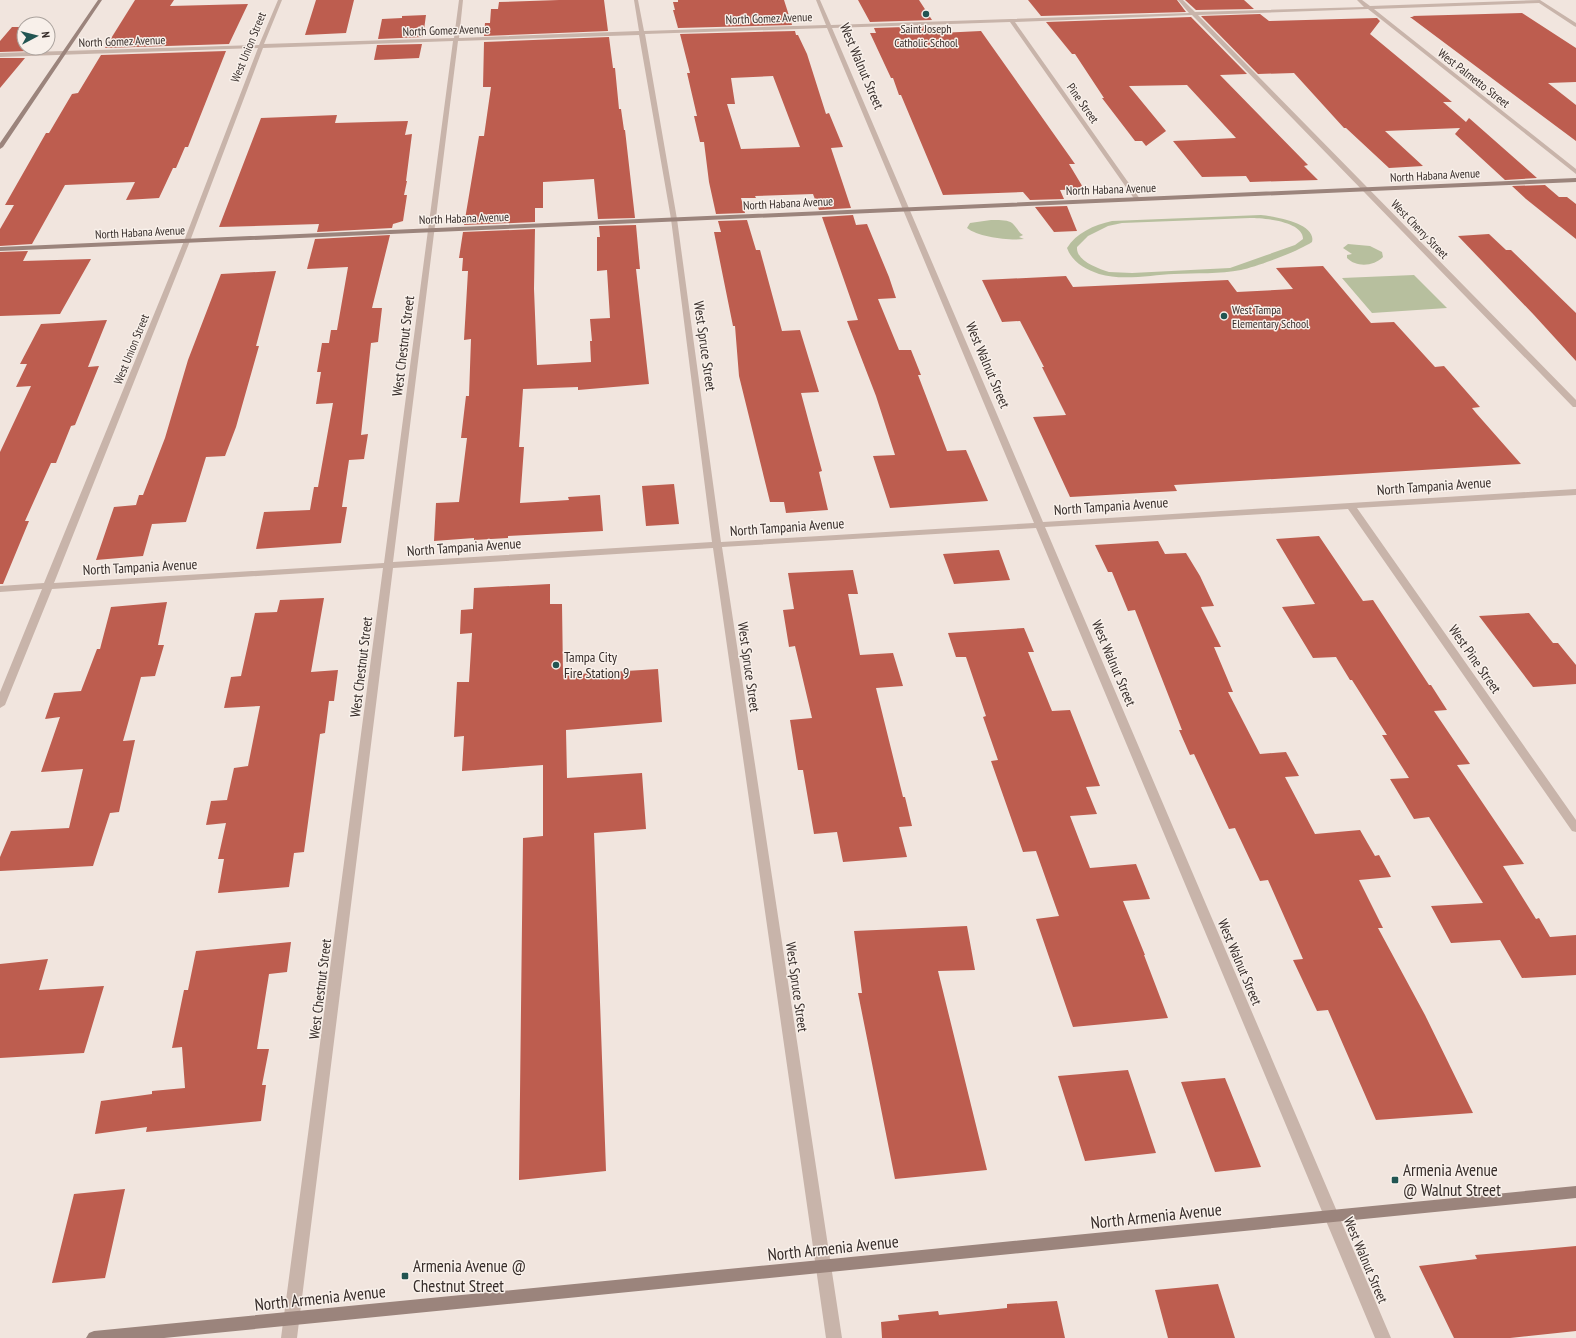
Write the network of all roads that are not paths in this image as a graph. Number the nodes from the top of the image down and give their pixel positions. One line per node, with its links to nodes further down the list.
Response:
1 (100, 0): 17 (street)
2 (280, 0): 16 (street, West Union Street)
3 (461, 0): 15 (street, West Chestnut Street)
4 (636, 0): 14 (street, West Spruce Street)
5 (818, 0): 13 (street, West Walnut Street)
6 (1180, 0): 10 (street, West Cherry Street)
7 (1359, 0): 9 (street, West Palmetto Street)
8 (1538, 1): 9 (street, North Gomez Avenue); 12 (street)
9 (1369, 8): 10 (street, North Gomez Avenue); 20 (street, West Palmetto Street)
10 (1194, 14): 11 (street, North Gomez Avenue); 22 (street, West Cherry Street)
11 (1010, 20): 13 (street, North Gomez Avenue); 23 (street, Pine Street)
12 (1576, 25)
13 (829, 26): 14 (street, North Gomez Avenue); 24 (street, West Walnut Street)
14 (641, 33): 15 (street, North Gomez Avenue); 25 (street, West Spruce Street)
15 (456, 39): 16 (street, North Gomez Avenue); 26 (street, West Chestnut Street)
16 (261, 46): 17 (street, North Gomez Avenue); 27 (street, West Union Street)
17 (63, 53): 18 (street, North Gomez Avenue); 19 (street)
18 (0, 56)
19 (0, 147)
20 (1576, 172)
21 (1576, 180): 22 (street, North Habana Avenue)
22 (1366, 189): 23 (street, North Habana Avenue); 29 (street, West Cherry Street)
23 (1137, 199): 24 (street, North Habana Avenue)
24 (906, 209): 25 (street, North Habana Avenue); 32 (street, West Walnut Street)
25 (674, 220): 26 (street, North Habana Avenue); 33 (street, West Spruce Street)
26 (432, 230): 27 (street, North Habana Avenue); 34 (street, West Chestnut Street)
27 (187, 241): 28 (street, North Habana Avenue); 35 (street, West Union Street)
28 (0, 249)
29 (1576, 405)
30 (1576, 492): 31 (street, North Tampania Avenue)
31 (1351, 506): 32 (street, North Tampania Avenue); 38 (street, West Pine Street)
32 (1039, 525): 33 (street, North Tampania Avenue); 40 (street, West Walnut Street)
33 (717, 545): 34 (street, North Tampania Avenue); 41 (street, West Spruce Street)
34 (388, 566): 35 (street, North Tampania Avenue); 42 (street, West Chestnut Street)
35 (48, 586): 36 (street, North Tampania Avenue); 37 (street, West Union Street)
36 (0, 589)
37 (0, 705)
38 (1576, 828)
39 (1576, 1192): 40 (street, North Armenia Avenue)
40 (1332, 1216): 41 (street, North Armenia Avenue); 46 (street, West Walnut Street)
41 (824, 1267): 42 (street, North Armenia Avenue); 45 (street, West Spruce Street)
42 (291, 1319): 43 (street, North Armenia Avenue); 44 (street, West Chestnut Street)
43 (94, 1338)
44 (289, 1338)
45 (834, 1338)
46 (1382, 1338)

